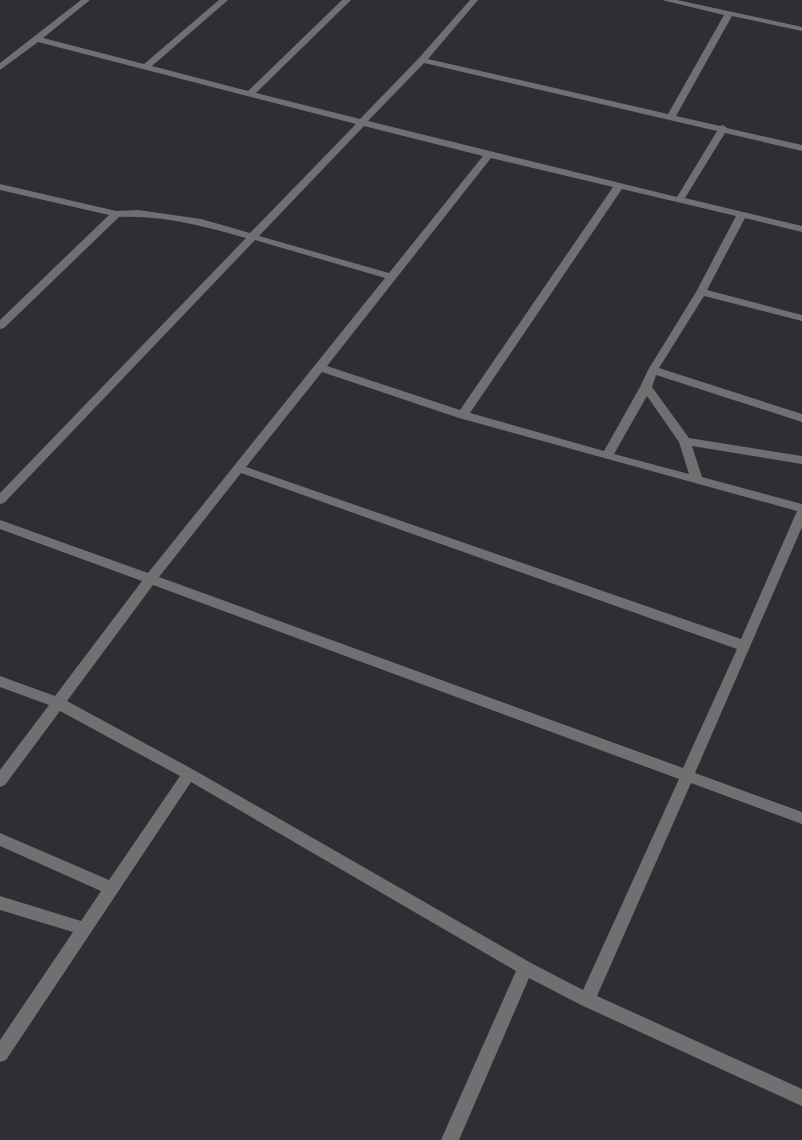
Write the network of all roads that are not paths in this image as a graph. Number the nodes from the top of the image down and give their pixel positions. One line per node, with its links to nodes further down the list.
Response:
1 (86, 0): 8 (street)
2 (224, 0): 11 (street)
3 (347, 0): 12 (street)
4 (474, 0): 9 (street)
5 (666, 0): 6 (street)
6 (729, 14): 7 (street); 13 (street)
7 (802, 28)
8 (37, 39): 10 (street); 11 (street)
9 (422, 60): 13 (street); 14 (street)
10 (0, 67)
11 (146, 67): 12 (street)
12 (250, 94): 14 (street)
13 (671, 117): 15 (street)
14 (361, 123): 17 (street); 24 (street)
15 (723, 128): 16 (street); 20 (street)
16 (802, 146)
17 (489, 155): 18 (street); 25 (street)
18 (619, 186): 20 (street); 32 (street)
19 (0, 187): 21 (street)
20 (680, 199): 22 (street)
21 (116, 214): 24 (street); 28 (street)
22 (742, 214): 23 (street); 26 (street)
23 (802, 229)
24 (252, 237): 25 (street); 39 (street)
25 (393, 278): 29 (street)
26 (702, 292): 27 (street); 30 (street)
27 (802, 318)
28 (0, 326)
29 (319, 367): 32 (street); 37 (street)
30 (653, 370): 31 (street); 33 (street)
31 (646, 387): 34 (street); 35 (street)
32 (463, 415): 35 (street)
33 (802, 418)
34 (685, 441): 36 (street); 38 (street)
35 (607, 456): 38 (street)
36 (802, 460)
37 (238, 468): 43 (street); 44 (street)
38 (697, 480): 40 (street)
39 (0, 500)
40 (802, 508)
41 (802, 513): 44 (street)
42 (0, 524): 43 (street)
43 (151, 578): 46 (street); 48 (street)
44 (745, 646): 48 (street)
45 (0, 682): 46 (street)
46 (58, 703): 47 (street); 49 (street)
47 (189, 774): 52 (street); 55 (street)
48 (687, 776): 50 (street); 56 (street)
49 (0, 781)
50 (802, 818)
51 (0, 839): 52 (street)
52 (112, 889): 54 (street)
53 (0, 903): 54 (street)
54 (85, 929): 57 (street)
55 (525, 968): 56 (street); 59 (street)
56 (587, 1000): 58 (street)
57 (0, 1054)
58 (802, 1098)
59 (450, 1140)

